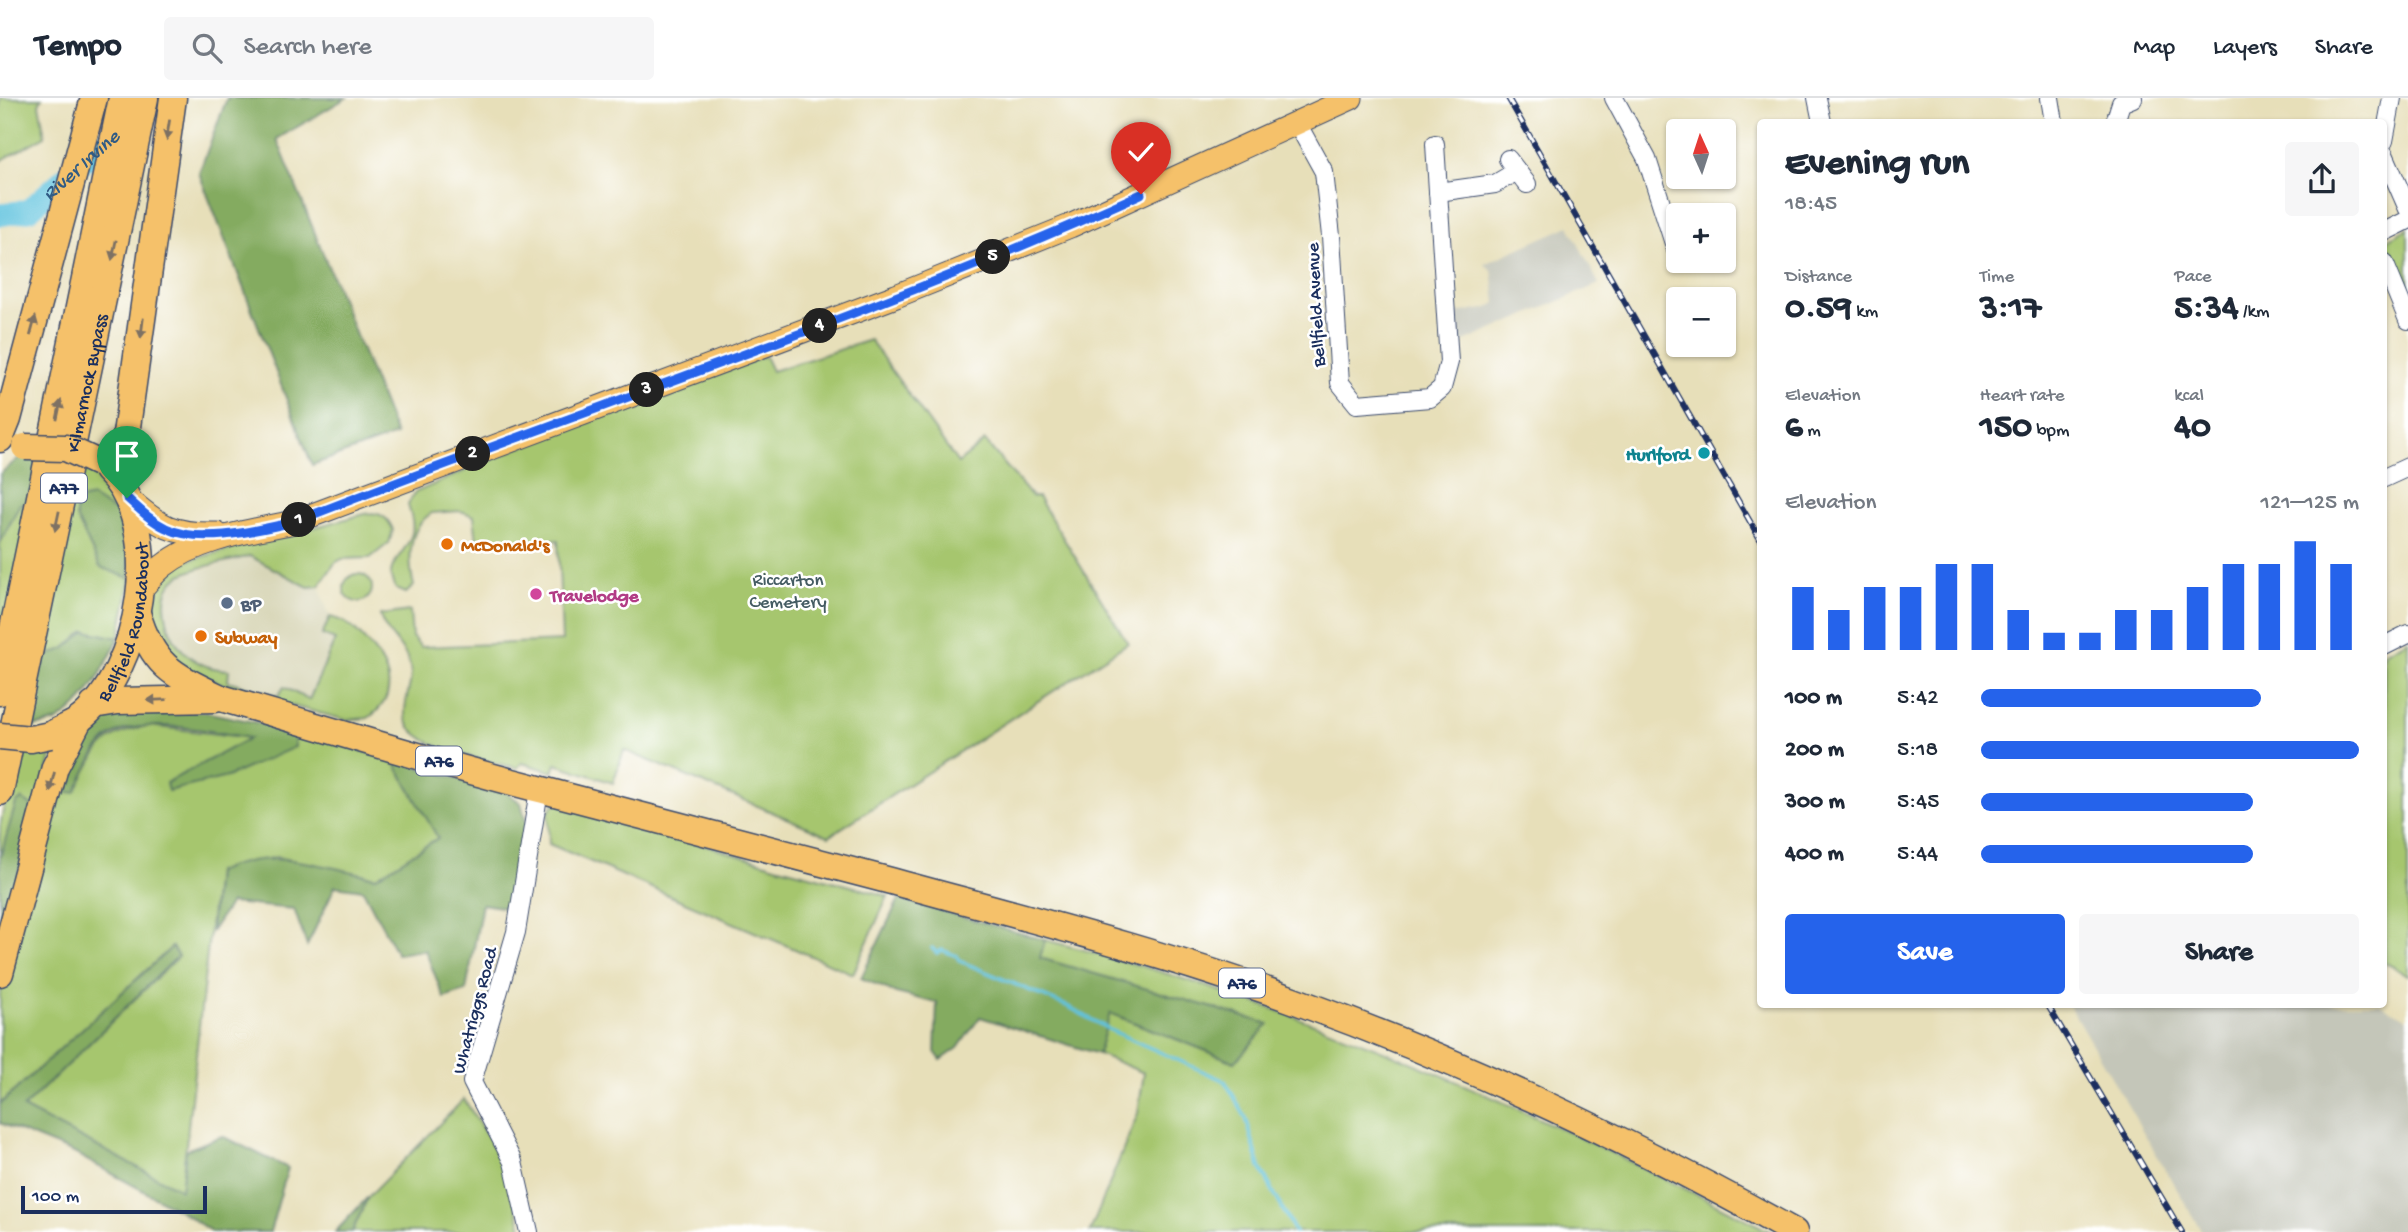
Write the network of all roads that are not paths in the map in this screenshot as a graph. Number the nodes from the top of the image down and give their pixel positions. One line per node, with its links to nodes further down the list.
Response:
1 (94, 98): 26 (highway, one-way to 1)
2 (122, 98): 35 (highway, Kilmarnock Bypass / A77, one-way to 2)
3 (145, 98): 40 (highway, Kilmarnock Bypass / A77, one-way to 40)
4 (173, 98): 30 (highway, one-way to 30)
5 (1350, 98): 14 (main road)
6 (1614, 98): 21 (street)
7 (2050, 98): 12 (street)
8 (2133, 98): 13 (street)
9 (2392, 98): 15 (street)
10 (1823, 99): 11 (street)
11 (1822, 119)
12 (2054, 119)
13 (2116, 119)
14 (1297, 122): 19 (street, Bellfield Avenue); 31 (main road)
15 (2387, 125)
16 (1435, 144): 19 (street, Bellfield Avenue)
17 (2387, 161): 20 (street)
18 (1517, 171): 19 (street)
19 (1438, 192)
20 (2408, 209)
21 (1666, 217)
22 (2408, 220): 23 (street)
23 (2387, 230)
24 (2387, 269): 25 (street)
25 (2408, 320)
26 (0, 439)
27 (0, 458): 30 (highway, Bellfield Roundabout / A76, bridge)
28 (2408, 467): 29 (street)
29 (2387, 477)
30 (123, 491): 31 (main road); 32 (highway, Bellfield Roundabout / A76)
31 (245, 533): 32 (main road)
32 (139, 601): 36 (highway, A76); 37 (highway, Bellfield Roundabout / A76)
33 (2408, 634): 34 (street)
34 (2387, 644)
35 (0, 692)
36 (220, 698): 37 (highway, A76, one-way to 37); 39 (highway, A76)
37 (86, 713): 38 (highway, Bellfield Roundabout / A76, bridge); 41 (highway, one-way to 41)
38 (0, 736)
39 (539, 790): 42 (street, Whatriggs Road); 43 (highway, A76)
40 (0, 792)
41 (0, 973)
42 (529, 1232)
43 (1794, 1232)

